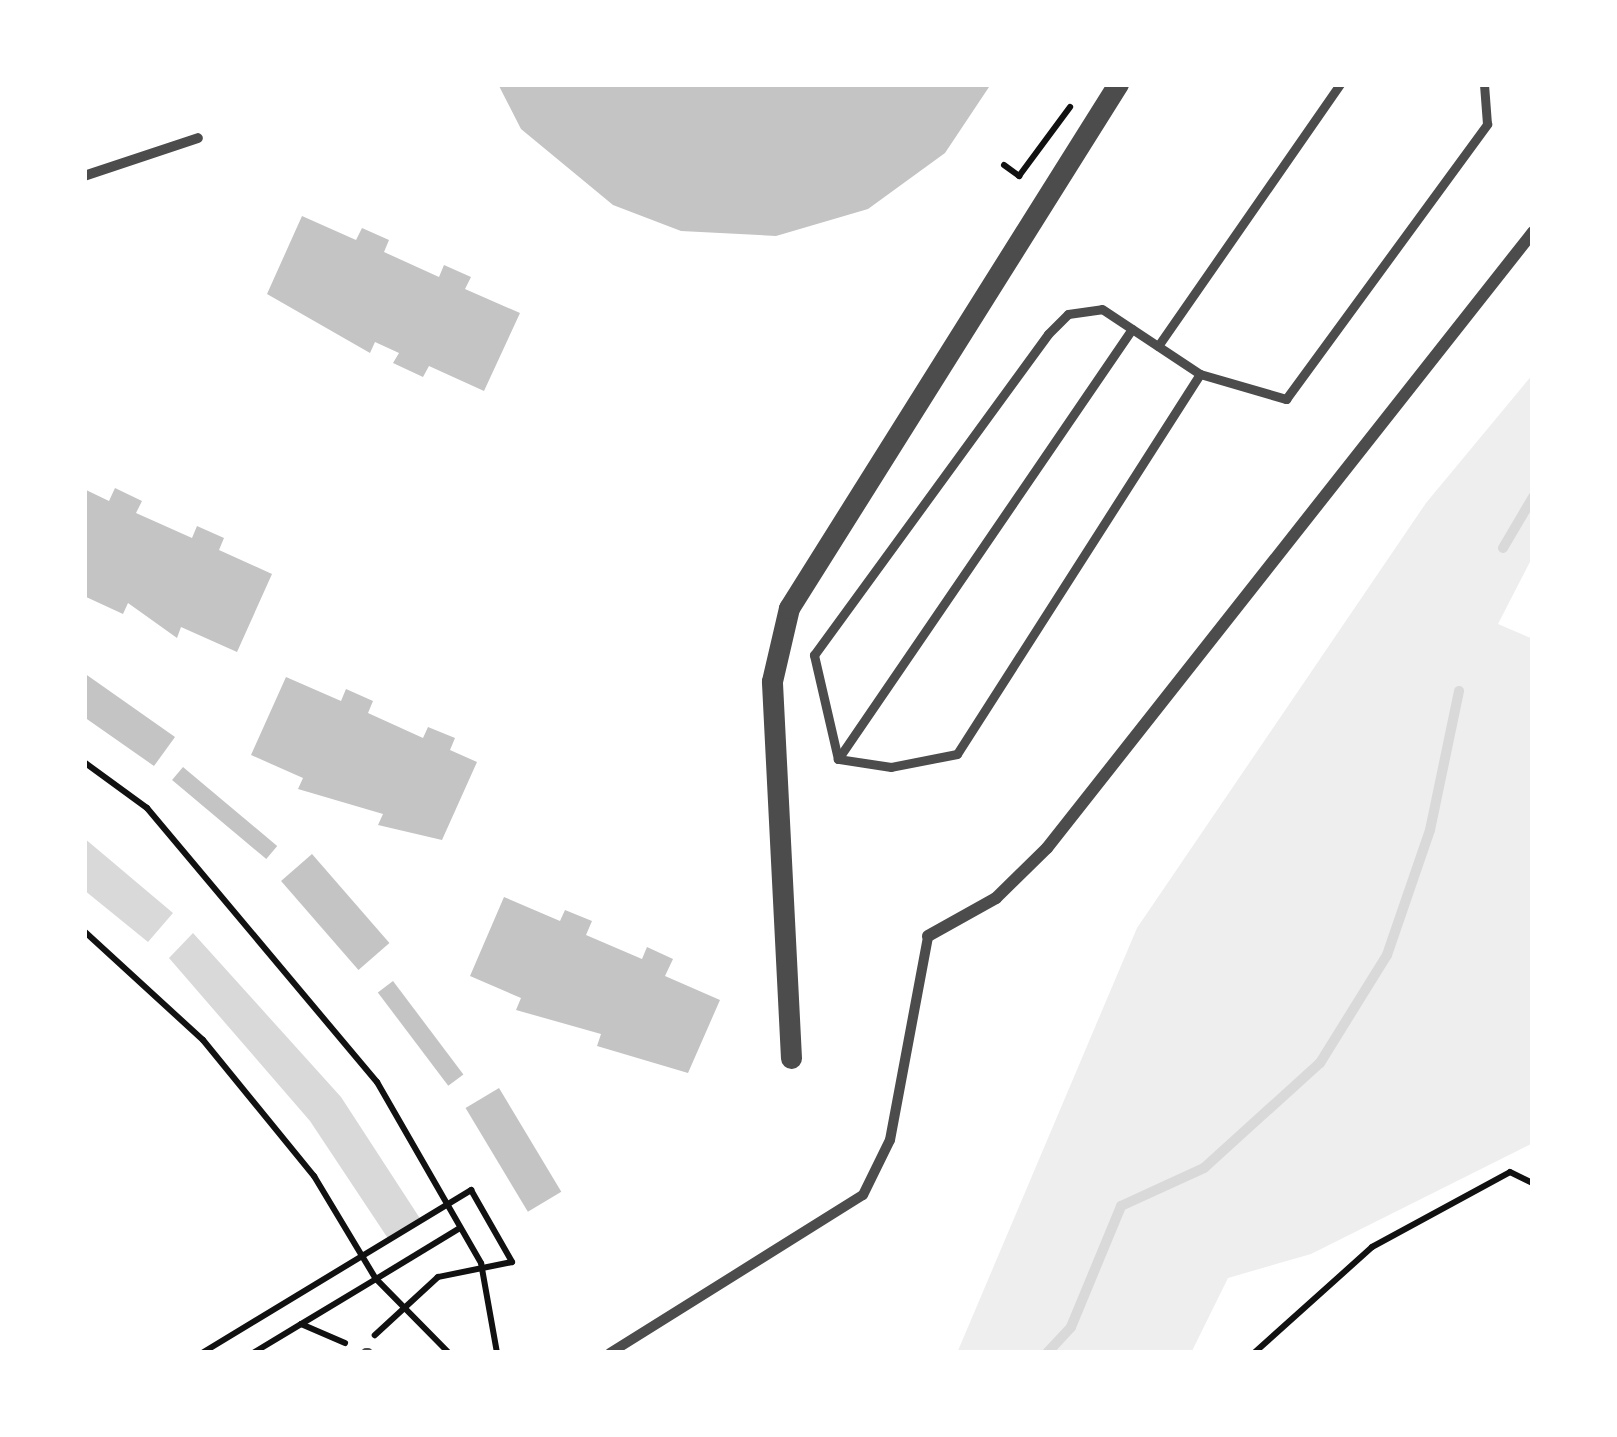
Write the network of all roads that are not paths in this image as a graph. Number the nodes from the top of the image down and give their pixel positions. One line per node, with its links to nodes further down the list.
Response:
1 (1118, 84): 12 (street)
2 (1340, 84): 8 (lane)
3 (1484, 84): 9 (lane)
4 (198, 138): 5 (street)
5 (84, 176)
6 (1533, 232): 11 (street)
7 (1132, 329): 8 (lane); 10 (lane); 10 (lane)
8 (1159, 346): 9 (lane)
9 (1200, 374): 10 (lane)
10 (838, 759)
11 (928, 936): 13 (street)
12 (791, 1058)
13 (610, 1353)

